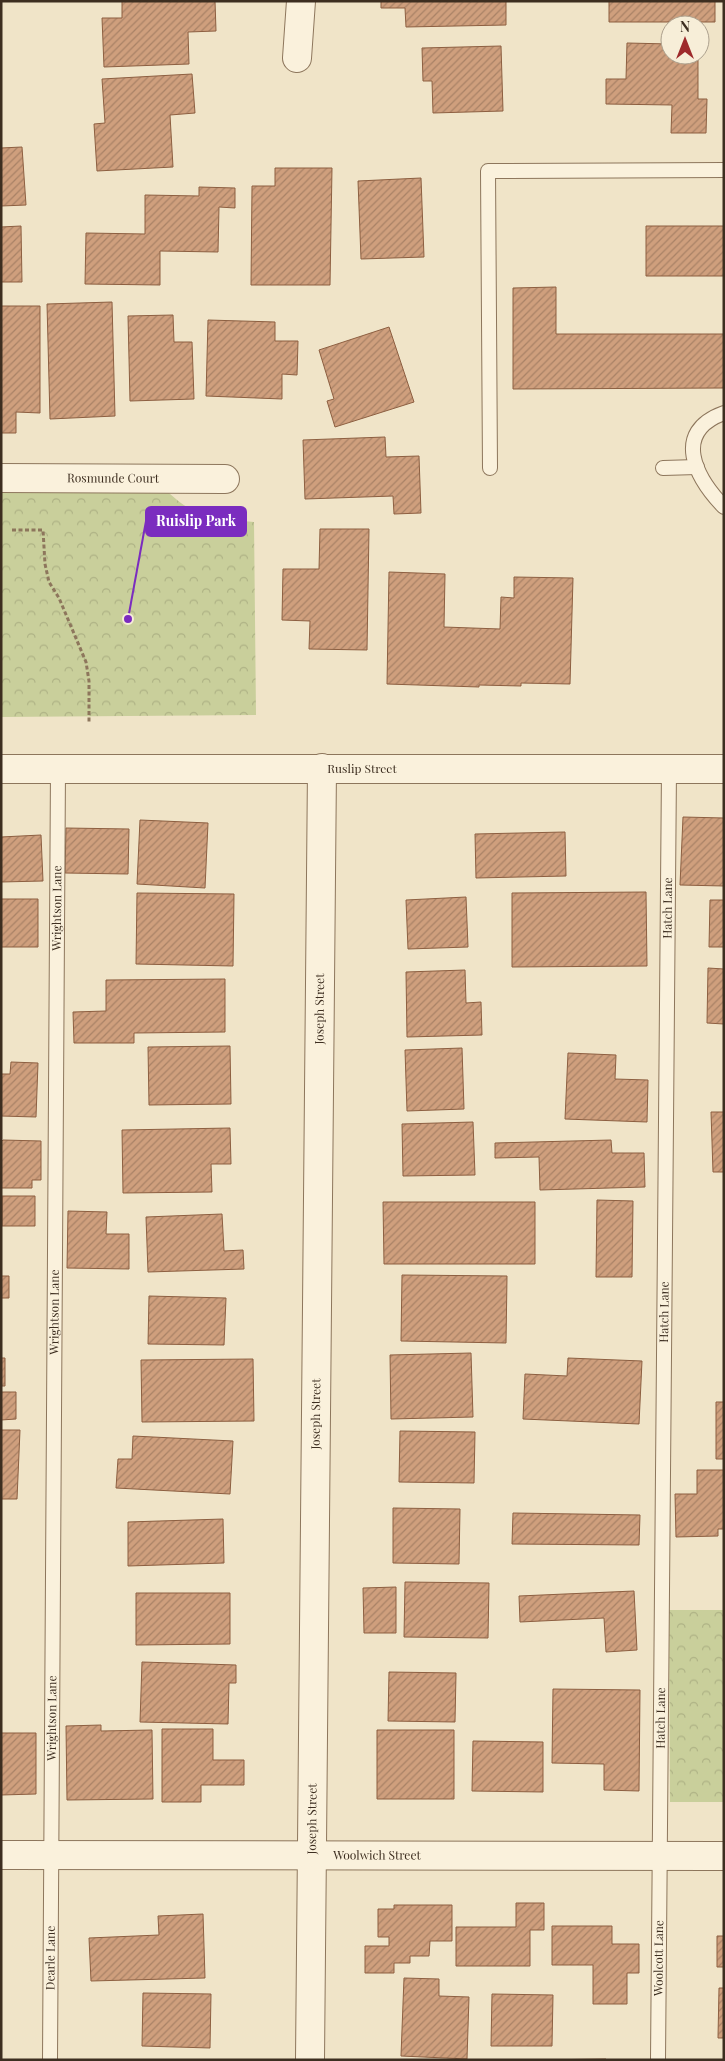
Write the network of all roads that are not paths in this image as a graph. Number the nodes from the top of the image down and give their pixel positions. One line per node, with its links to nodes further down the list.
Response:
1 (300, 1): 2 (street)
2 (297, 58)
3 (724, 170): 6 (lane)
4 (724, 413): 5 (lane)
5 (697, 467): 7 (lane); 10 (lane)
6 (490, 468)
7 (663, 468)
8 (1, 478): 9 (street, Rosmunde Court)
9 (225, 480)
10 (724, 507)
11 (322, 768): 13 (street, Ruslip Street); 14 (street, Ruslip Street); 18 (street, Joseph Street)
12 (1, 769): 13 (street, Ruslip Street)
13 (58, 769): 17 (lane, Wrightson Lane)
14 (669, 769): 15 (street, Ruslip Street); 19 (lane, Hatch Lane)
15 (724, 770)
16 (1, 1855): 17 (street, Woolwich Street)
17 (52, 1855): 18 (street, Woolwich Street); 21 (lane, Dearle Lane)
18 (312, 1856): 19 (street, Woolwich Street); 22 (street, Joseph Street)
19 (659, 1856): 20 (street, Woolwich Street); 23 (lane, Woolcott Lane)
20 (724, 1856)
21 (50, 2060)
22 (310, 2060)
23 (658, 2060)

